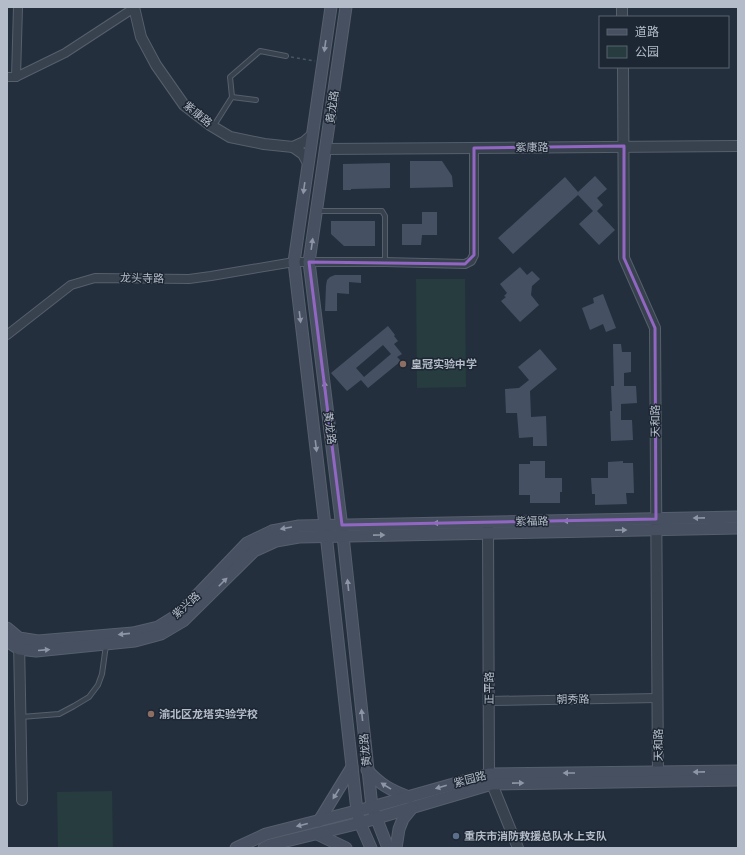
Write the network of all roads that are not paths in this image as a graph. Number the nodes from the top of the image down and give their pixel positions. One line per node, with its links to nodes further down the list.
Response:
1 (18, 7): 8 (street)
2 (134, 7): 8 (street); 11 (street, 紫康路)
3 (331, 7): 12 (main road, 黄龙路, one-way to 12)
4 (346, 7): 17 (main road, 黄龙路)
5 (286, 56): 9 (lane)
6 (623, 68): 13 (street, 天和路)
7 (7, 77): 8 (street)
8 (16, 77)
9 (232, 98): 10 (lane); 11 (lane)
10 (256, 100)
11 (213, 127): 15 (street, 紫康路)
12 (312, 135): 15 (street); 18 (main road, 黄龙路)
13 (624, 146): 14 (street, 紫康路); 16 (street, 紫康路); 25 (street, 天和路)
14 (738, 146)
15 (293, 147): 18 (street)
16 (474, 148): 17 (street, 紫康路); 22 (street, 龙头寺路)
17 (326, 149): 19 (main road, 黄龙路)
18 (308, 163): 20 (main road, 黄龙路, one-way to 20)
19 (317, 212): 21 (main road, 黄龙路, one-way to 19); 22 (lane)
20 (294, 262): 21 (street, 龙头寺路); 23 (street, 龙头寺路); 29 (main road, 黄龙路, one-way to 29)
21 (309, 262): 22 (street, 龙头寺路); 28 (main road, 黄龙路, one-way to 21)
22 (385, 262)
23 (7, 335)
24 (738, 517): 25 (main road, 紫福路, one-way to 25)
25 (656, 524): 26 (main road, 紫福路); 27 (main road, 紫福路); 36 (street, 天和路)
26 (488, 527): 28 (main road, 紫福路, one-way to 28); 30 (main road, 紫福路, one-way to 26); 37 (street, 正平路)
27 (738, 528)
28 (342, 530): 29 (main road, 紫福路); 30 (main road, 紫福路); 31 (main road, 黄龙路)
29 (326, 531): 34 (main road, 紫兴路, one-way to 34); 35 (main road, 紫兴路, one-way to 29); 39 (main road, 黄龙路)
30 (362, 535): 31 (main road)
31 (345, 554): 40 (main road, 黄龙路, one-way to 31)
32 (7, 628): 34 (main road, 紫兴路)
33 (7, 641): 34 (main road, 紫兴路)
34 (19, 644): 35 (main road, 紫兴路, one-way to 35); 38 (street)
35 (106, 644): 38 (lane)
36 (657, 698): 37 (street, 朝秀路); 42 (street, 天和路)
37 (489, 701): 43 (street, 正平路)
38 (21, 717): 45 (street)
39 (352, 767): 48 (main road, 黄龙路); 50 (main road, one-way to 50)
40 (367, 770): 46 (main road, one-way to 40); 47 (main road, 黄龙路)
41 (738, 771): 42 (main road, 紫园路, one-way to 42)
42 (658, 777): 43 (main road, 紫园路); 44 (main road, 紫园路)
43 (490, 779): 46 (main road, 紫园路); 59 (street, 正平路)
44 (738, 780)
45 (22, 800)
46 (410, 802): 47 (main road, 紫园路); 49 (main road, 紫园路); 58 (main road)
47 (372, 807): 48 (main road, 紫园路); 49 (main road, 黄龙路)
48 (357, 811): 50 (main road, 紫园路); 51 (main road, 黄龙路)
49 (376, 818): 51 (main road, 紫园路); 57 (main road, 黄龙路)
50 (319, 821): 53 (main road, 紫园路, one-way to 53)
51 (360, 823): 52 (main road, 紫园路); 56 (main road, 黄龙路)
52 (317, 834): 54 (main road, 紫园路); 55 (main road)
53 (236, 848)
54 (264, 848)
55 (346, 848)
56 (371, 848)
57 (388, 848)
58 (396, 848)
59 (518, 848)

